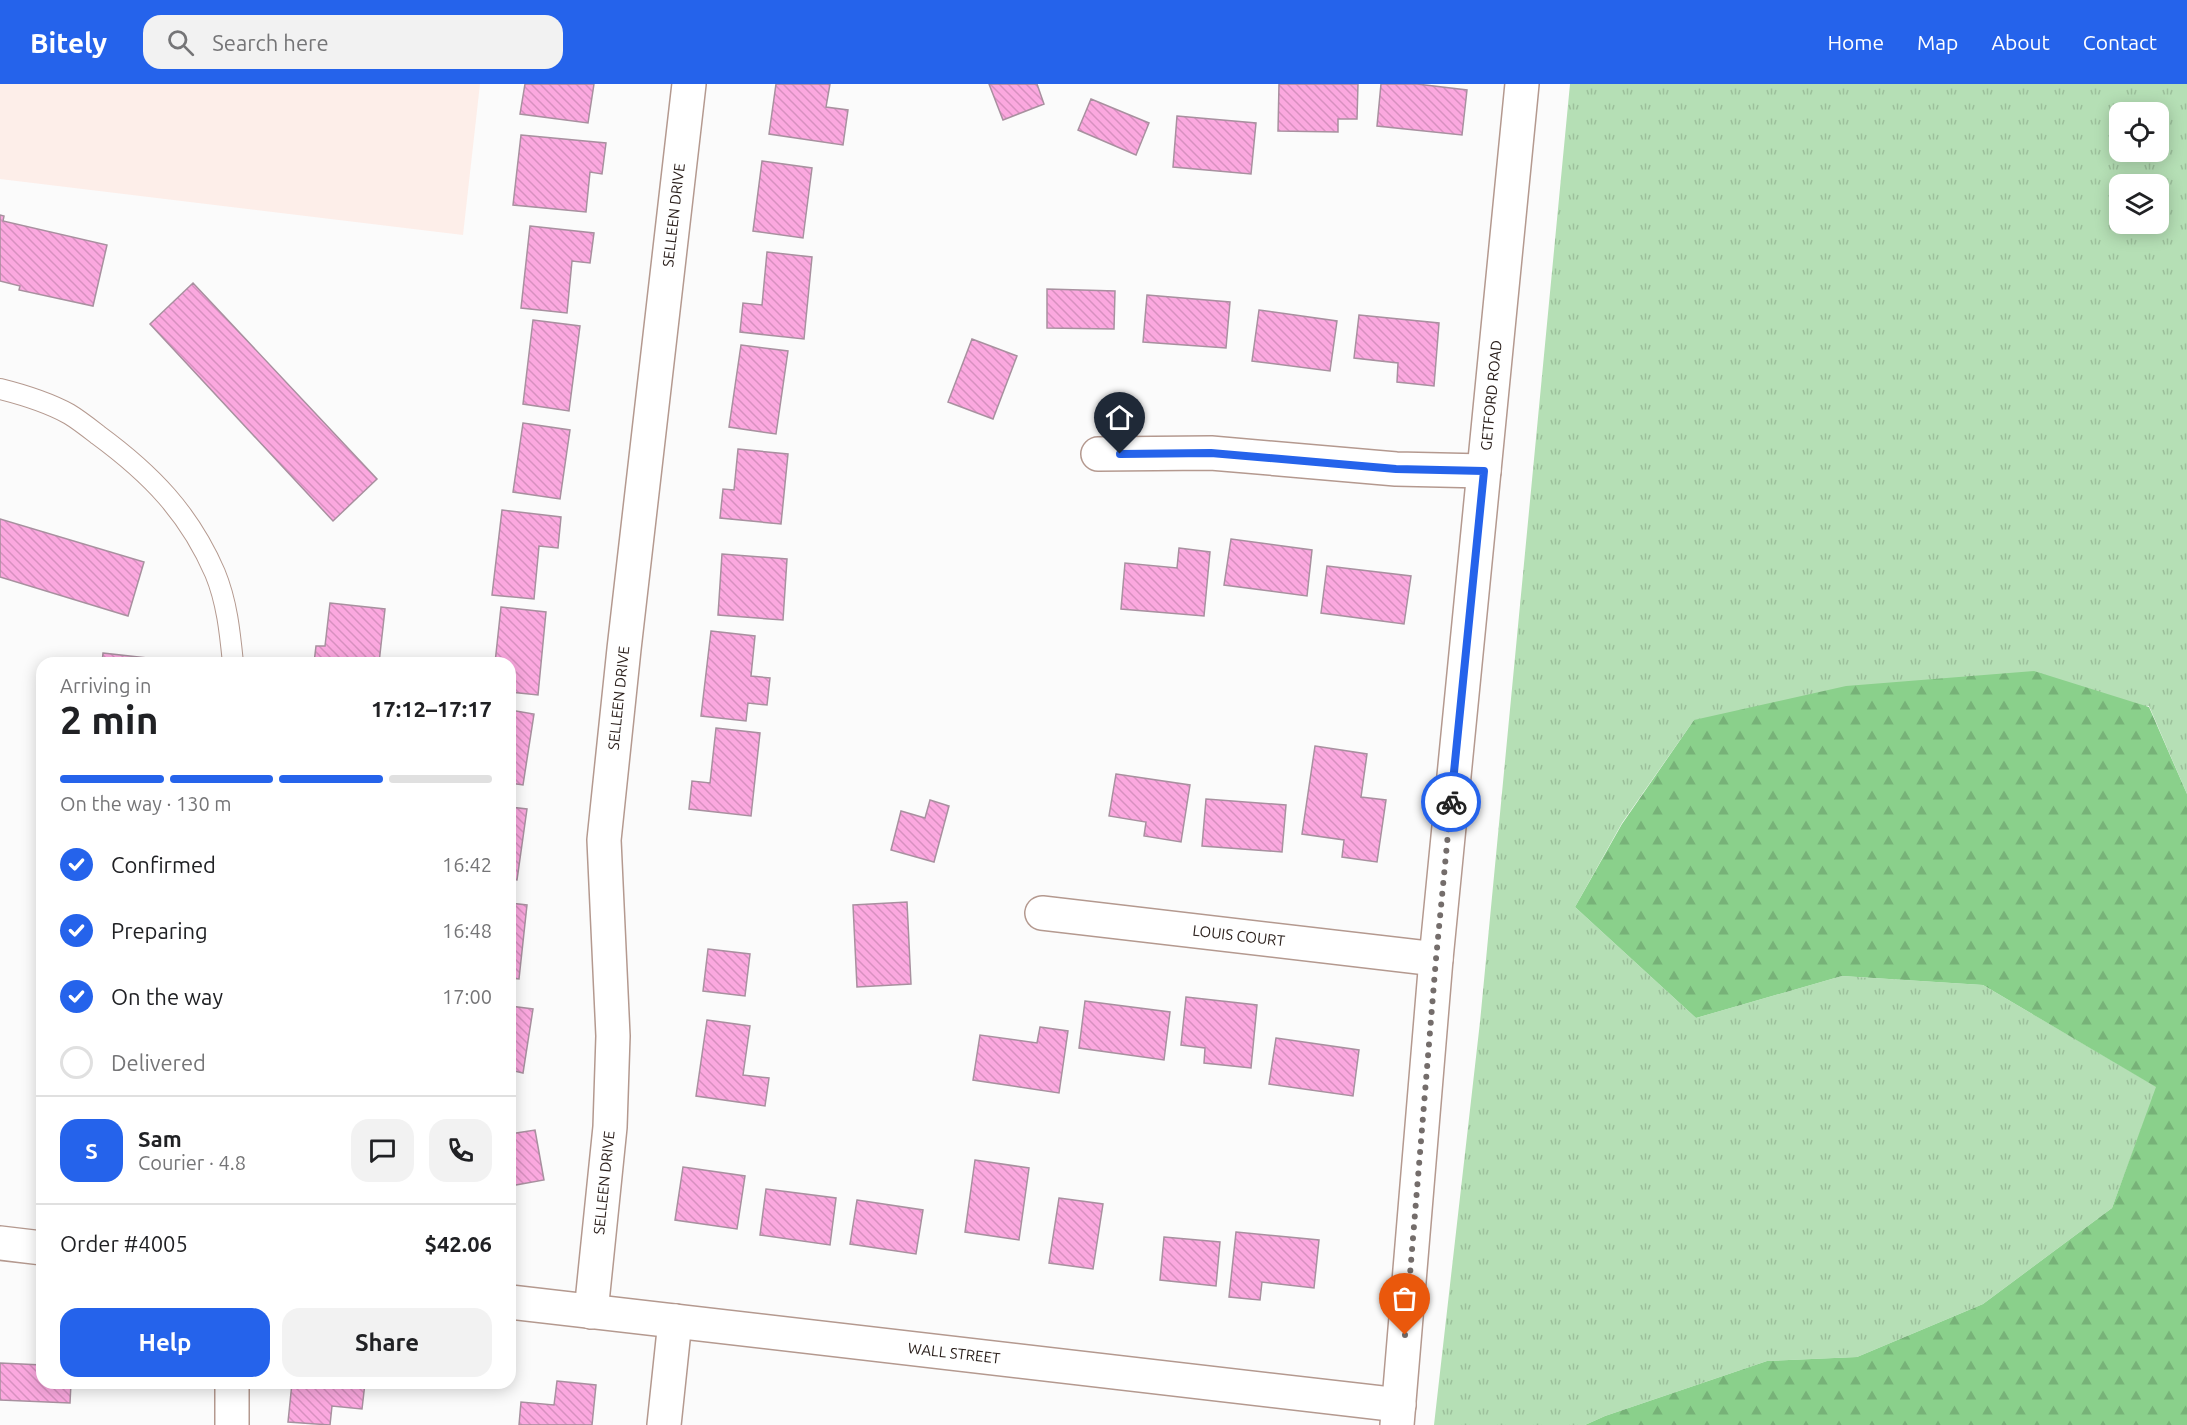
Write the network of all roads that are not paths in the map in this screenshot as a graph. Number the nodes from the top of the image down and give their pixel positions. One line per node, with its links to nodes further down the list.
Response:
1 (689, 84): 12 (street, SELLEEN DRIVE)
2 (1522, 84): 5 (street, GETFORD ROAD)
3 (0, 389): 6 (lane)
4 (1098, 454): 5 (street)
5 (1484, 471): 8 (street, GETFORD ROAD)
6 (232, 657)
7 (1042, 913): 8 (street, LOUIS COURT)
8 (1436, 959): 15 (street, GETFORD ROAD)
9 (0, 1243): 10 (street)
10 (36, 1247)
11 (516, 1303): 12 (street, WALL STREET)
12 (591, 1312): 13 (street, WALL STREET)
13 (675, 1321): 15 (street, WALL STREET); 17 (street)
14 (232, 1389): 16 (street)
15 (1398, 1415)
16 (232, 1425)
17 (664, 1425)

